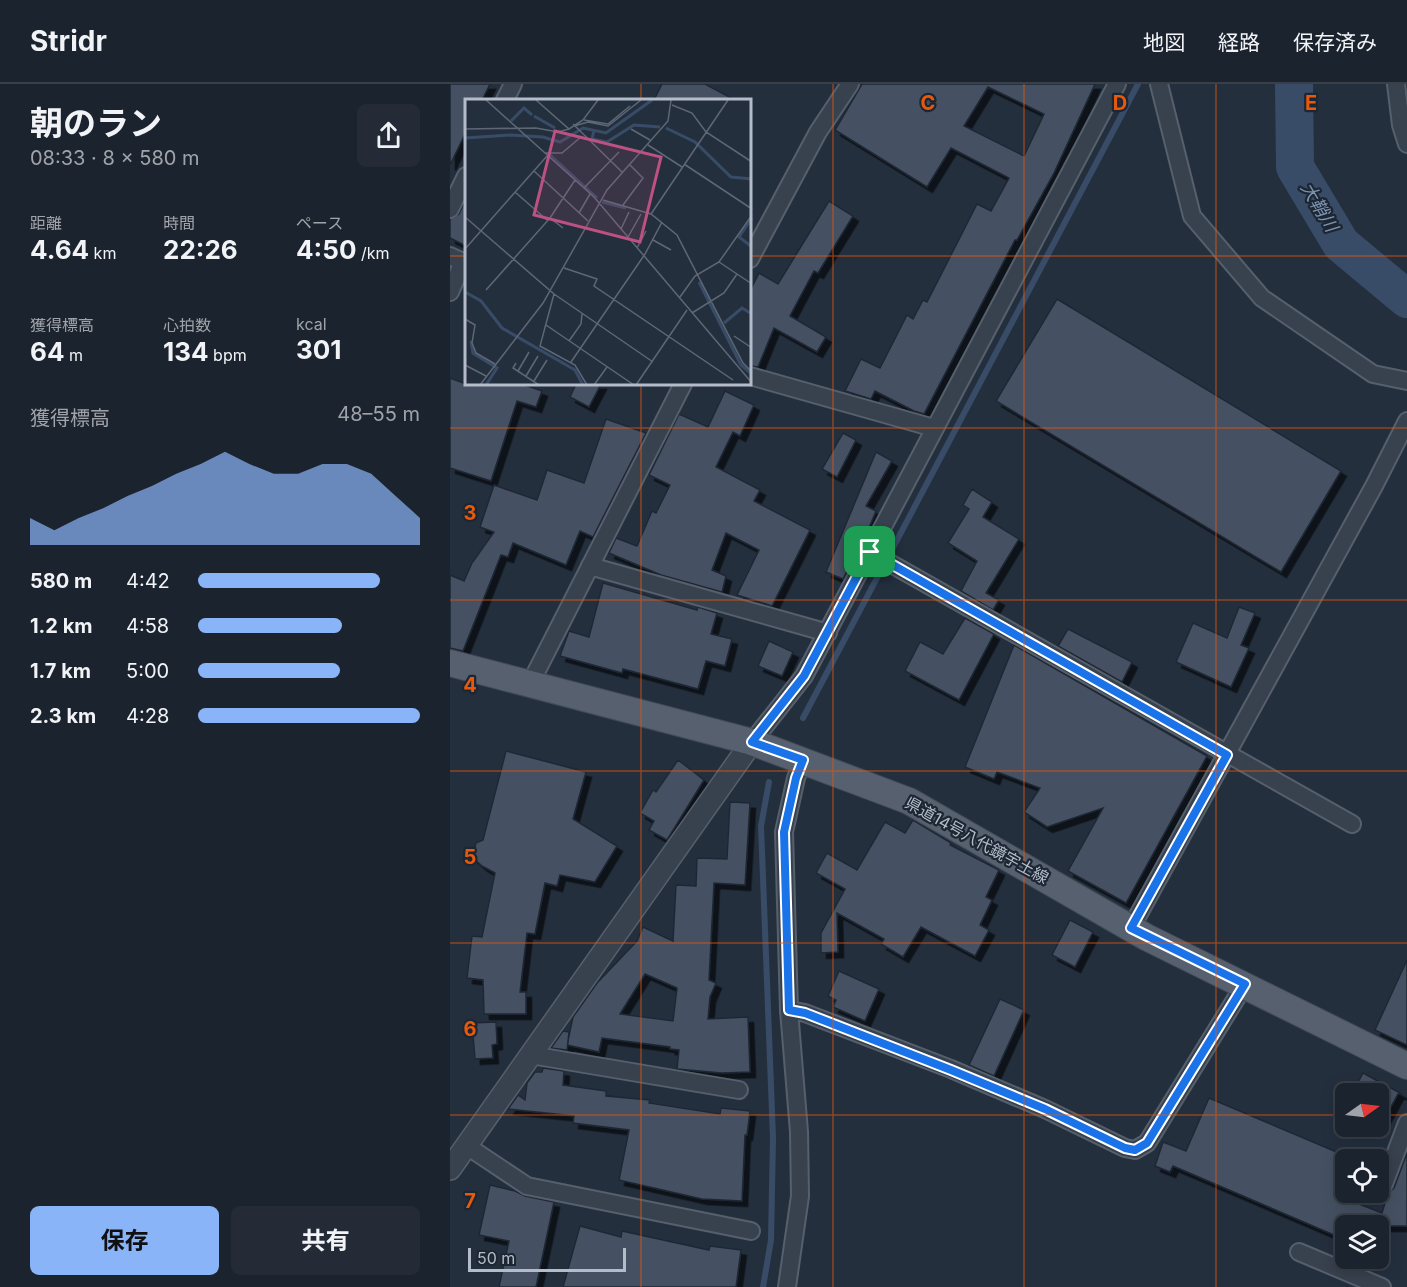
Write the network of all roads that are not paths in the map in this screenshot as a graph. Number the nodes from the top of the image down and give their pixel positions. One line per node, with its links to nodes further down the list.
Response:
1 (513, 84): 6 (street)
2 (850, 84): 10 (street)
3 (1117, 84): 17 (street)
4 (1160, 84): 14 (street)
5 (1396, 84): 7 (street)
6 (506, 99)
7 (1407, 144)
8 (465, 178): 9 (street)
9 (450, 209)
10 (752, 255)
11 (460, 261): 12 (street)
12 (450, 292)
13 (752, 377): 17 (street)
14 (1407, 381)
15 (682, 386): 19 (street)
16 (1407, 421): 24 (street)
17 (934, 428): 18 (street)
18 (873, 554): 20 (street); 24 (street)
19 (590, 566): 20 (street); 22 (street)
20 (828, 633): 23 (street)
21 (450, 663): 22 (main road, 県道14号八代鏡宇土線)
22 (530, 684): 23 (main road, 県道14号八代鏡宇土線)
23 (752, 742): 25 (main road, 県道14号八代鏡宇土線); 30 (street)
24 (1227, 755): 26 (street); 27 (street)
25 (803, 760): 27 (main road, 県道14号八代鏡宇土線); 29 (street)
26 (1352, 824)
27 (1131, 928): 28 (main road, 県道14号八代鏡宇土線)
28 (1245, 984): 29 (street); 31 (main road, 県道14号八代鏡宇土線)
29 (789, 1010): 39 (street)
30 (531, 1055): 32 (street); 34 (street)
31 (1407, 1065)
32 (740, 1090)
33 (1407, 1123): 36 (street)
34 (467, 1146): 35 (street); 37 (street)
35 (450, 1169)
36 (1389, 1171)
37 (751, 1231)
38 (1299, 1252): 40 (street)
39 (787, 1287)
40 (1382, 1287)

